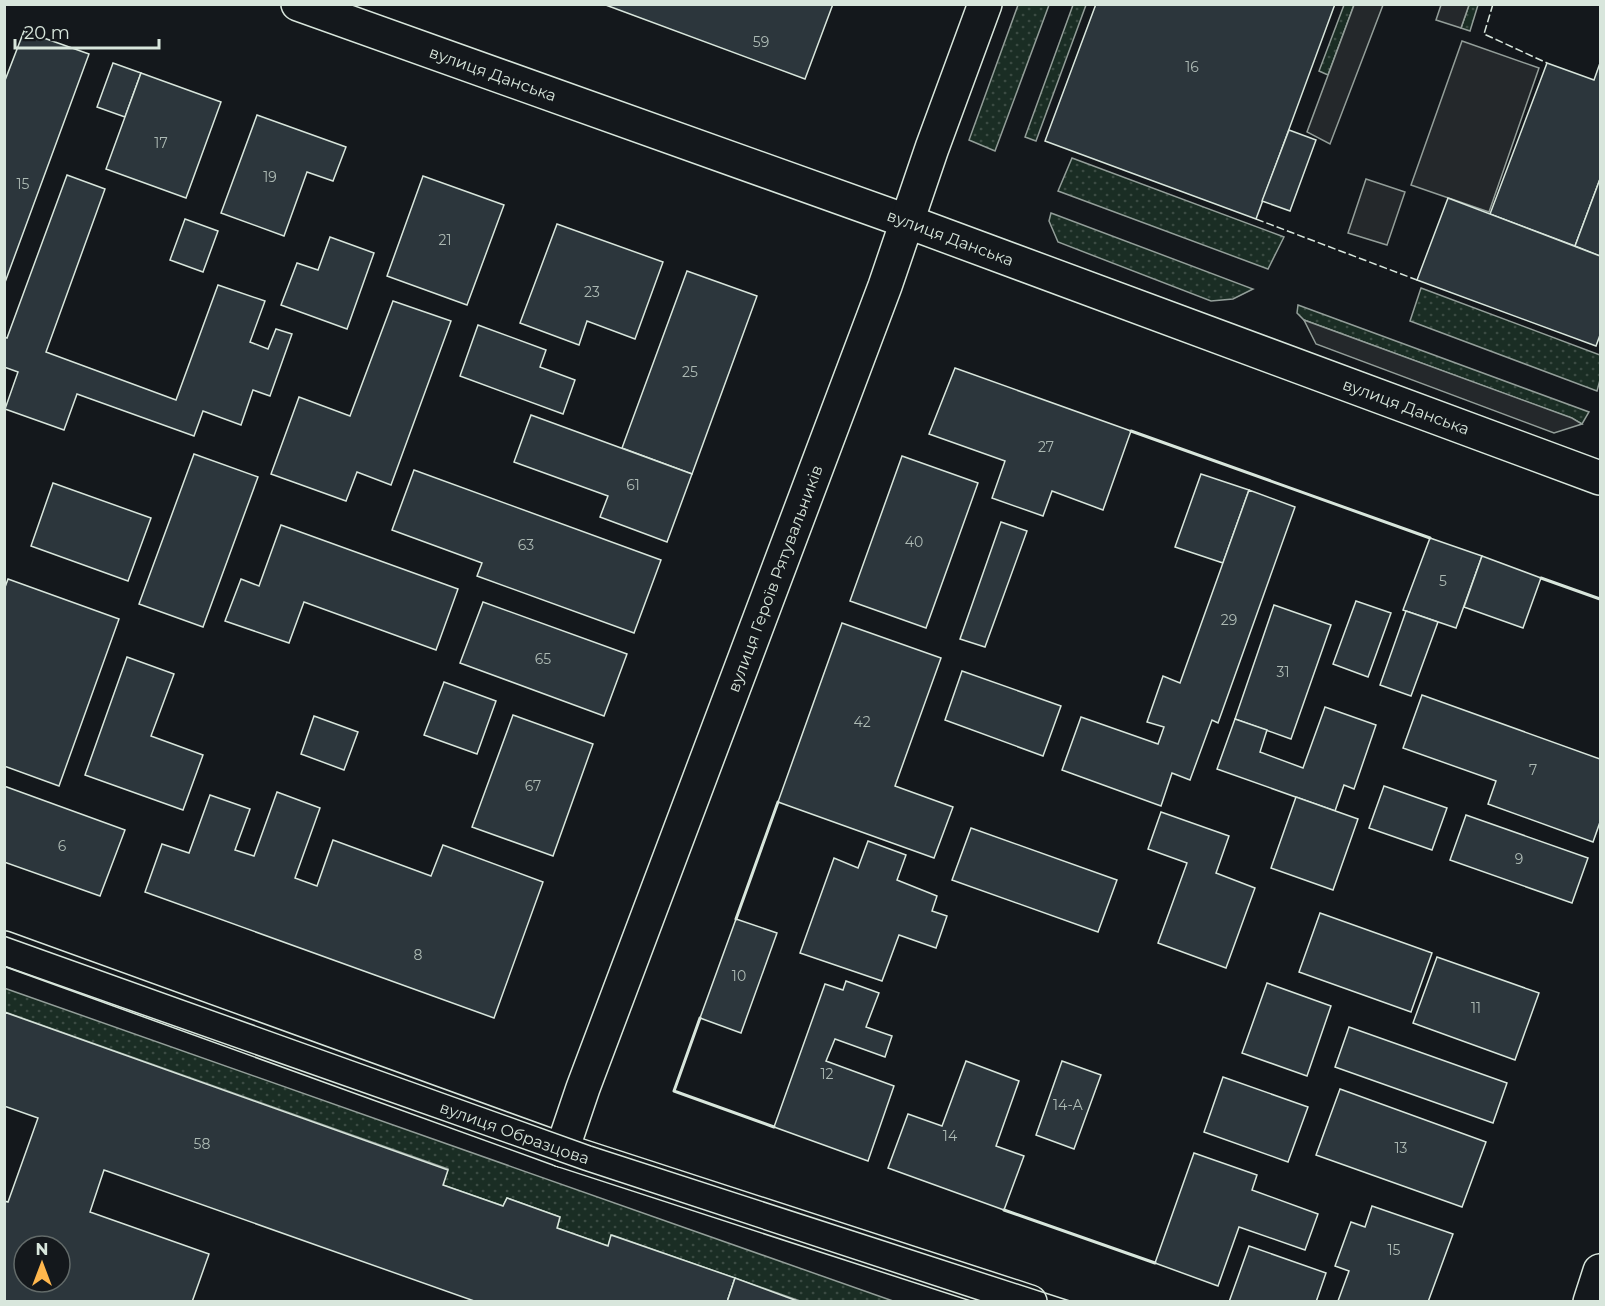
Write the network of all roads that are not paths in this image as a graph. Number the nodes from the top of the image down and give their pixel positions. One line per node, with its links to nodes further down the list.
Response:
1 (298, 4): 3 (street, вулиця Данська)
2 (985, 4): 3 (street, вулиця Героїв Рятувальників)
3 (906, 221): 4 (street, вулиця Данська); 6 (street, вулиця Героїв Рятувальників)
4 (1600, 478)
5 (4, 948): 6 (street, вулиця Образцова)
6 (562, 1150): 8 (street, вулиця Образцова)
7 (1600, 1271): 9 (street)
8 (1029, 1302)
9 (1590, 1302)

